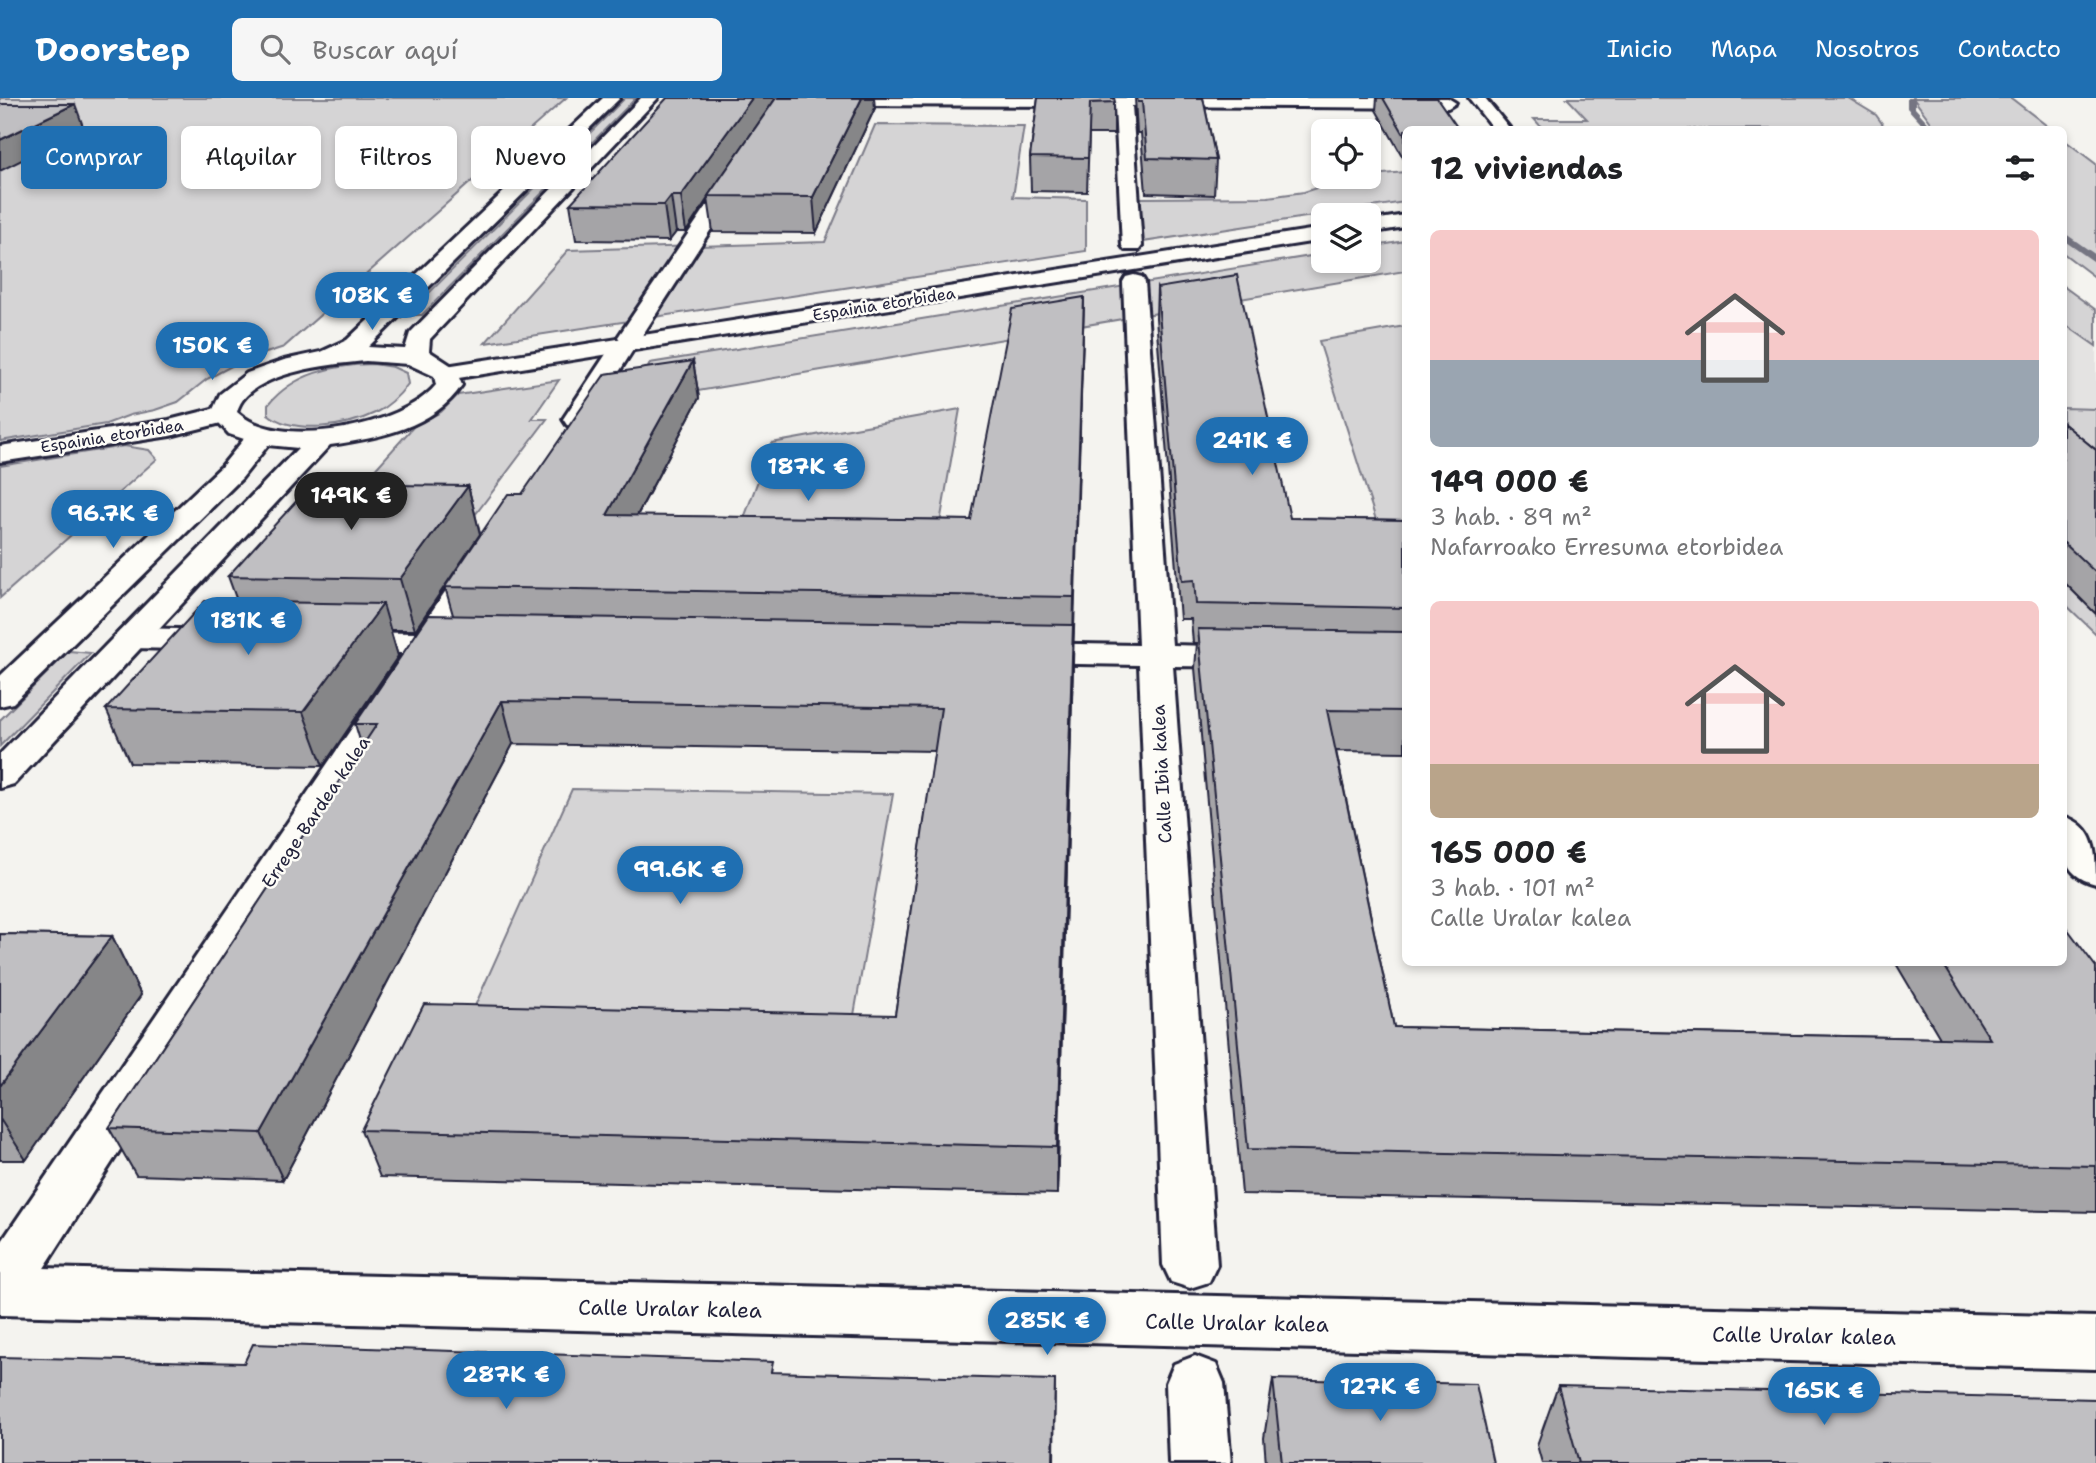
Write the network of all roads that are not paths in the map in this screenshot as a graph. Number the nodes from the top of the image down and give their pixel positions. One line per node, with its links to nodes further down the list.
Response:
1 (612, 98): 11 (street)
2 (650, 98): 12 (street)
3 (1477, 98): 7 (street)
4 (787, 99): 5 (street); 16 (street)
5 (1123, 100): 6 (street); 25 (street, Calle Ibia kalea)
6 (1448, 103)
7 (1500, 126)
8 (1402, 221): 9 (street)
9 (1381, 225)
10 (1311, 236): 12 (street, Espainia etorbidea)
11 (315, 361): 12 (street, Espainia etorbidea); 13 (street)
12 (436, 367): 15 (street)
13 (224, 414): 14 (street); 17 (street, Espainia etorbidea)
14 (261, 436): 15 (street); 27 (street)
15 (321, 438): 19 (street)
16 (557, 448)
17 (0, 454)
18 (496, 540): 22 (street, Errege Bardea kalea)
19 (132, 638): 20 (street); 28 (street)
20 (255, 640)
21 (308, 641): 22 (street)
22 (427, 643): 23 (street); 32 (street, Errege Bardea kalea)
23 (497, 645)
24 (987, 653): 25 (street)
25 (1155, 655): 26 (street); 31 (street, Calle Ibia kalea)
26 (1275, 657)
27 (0, 695)
28 (0, 776)
29 (2067, 835): 30 (street)
30 (2096, 871)
31 (1190, 1265)
32 (5, 1282): 33 (street, Calle Uralar kalea)
33 (2096, 1343)
34 (1195, 1383): 35 (street)
35 (1200, 1463)

